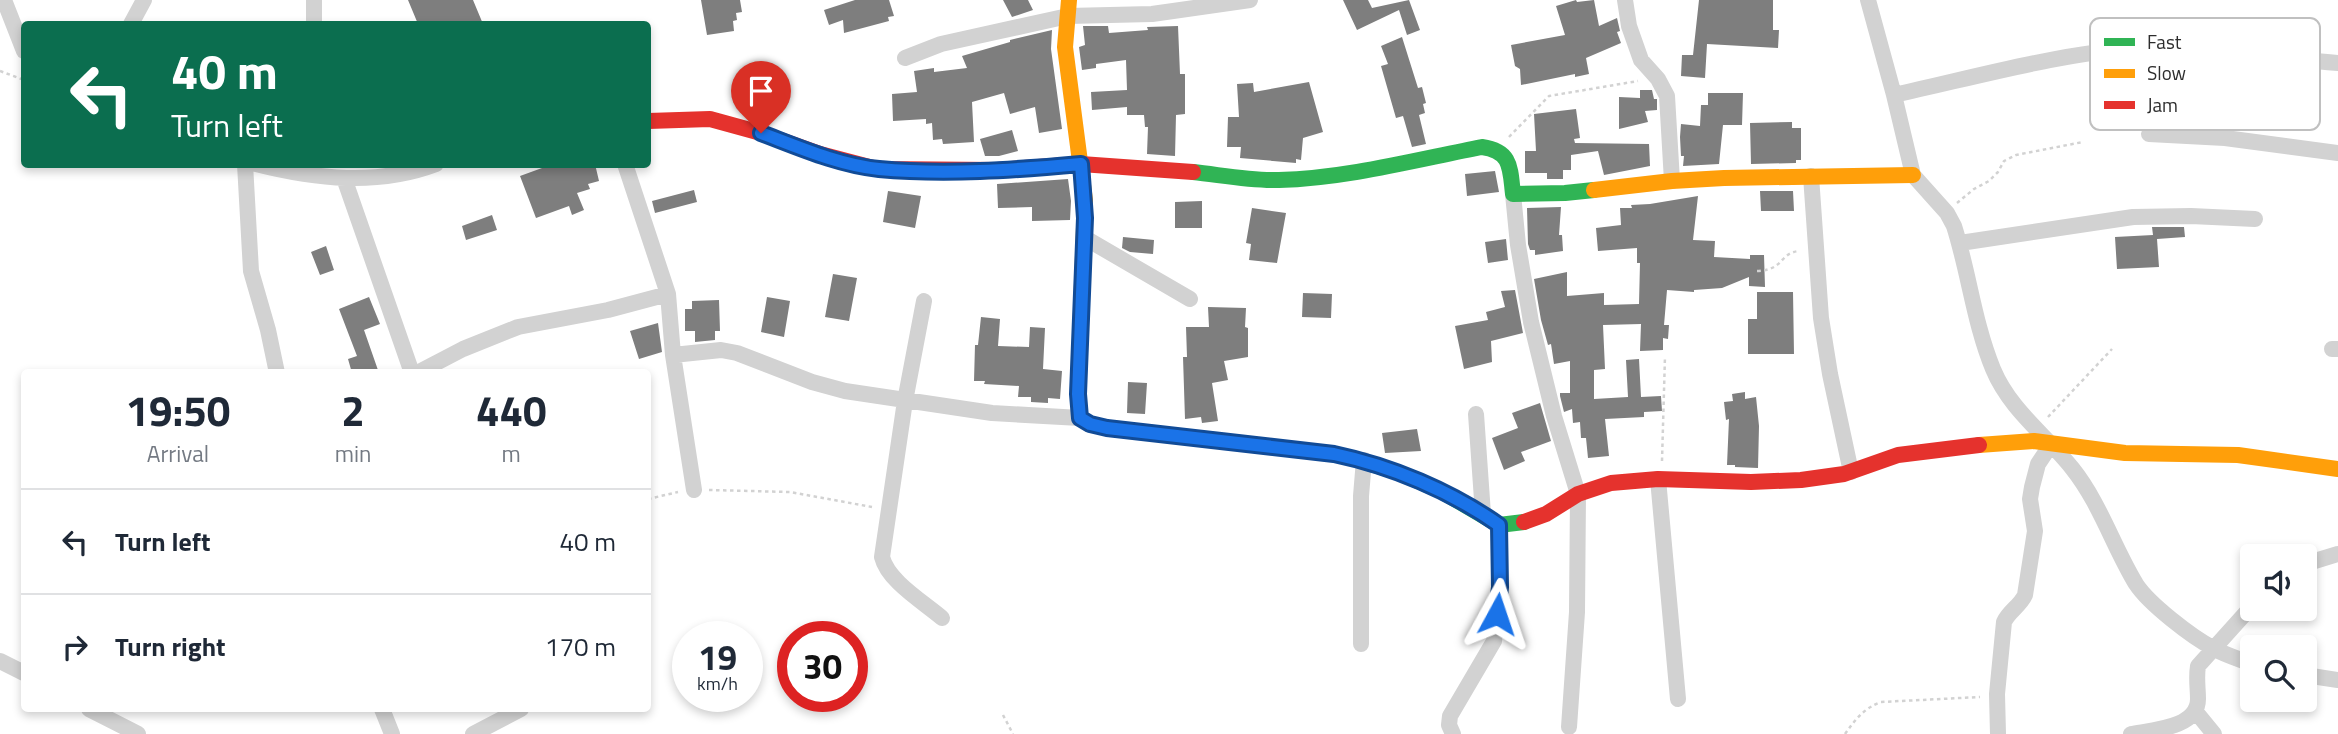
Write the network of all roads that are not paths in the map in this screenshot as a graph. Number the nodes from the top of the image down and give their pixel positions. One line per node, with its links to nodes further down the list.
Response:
1 (4, 0): 10 (street)
2 (144, 0): 8 (street)
3 (314, 0): 9 (street)
4 (1250, 0): 7 (street)
5 (1625, 0): 28 (street)
6 (1868, 0): 15 (street)
7 (1068, 8): 12 (street); 19 (street)
8 (133, 21)
9 (314, 21)
10 (21, 43)
11 (2090, 55): 15 (street)
12 (905, 58)
13 (2320, 61): 14 (street)
14 (2338, 63)
15 (1895, 95): 25 (street)
16 (651, 121): 19 (street)
17 (2149, 134): 18 (street)
18 (2338, 153)
19 (1081, 164): 29 (street); 31 (street)
20 (245, 168): 37 (street)
21 (293, 168): 24 (street)
22 (422, 168): 27 (street)
23 (626, 168): 33 (street)
24 (311, 170): 27 (street)
25 (1913, 175): 26 (street); 32 (street)
26 (1811, 176): 28 (street); 46 (street)
27 (344, 178): 38 (street)
28 (1672, 181): 29 (street)
29 (1513, 194): 49 (street)
30 (2255, 219): 32 (street)
31 (1085, 238): 34 (street); 42 (street)
32 (1960, 243): 43 (street)
33 (668, 294): 36 (street); 39 (street)
34 (1191, 299)
35 (924, 301): 40 (street)
36 (673, 355): 40 (street); 48 (street)
37 (276, 369)
38 (413, 369)
39 (422, 369)
40 (905, 401): 42 (street); 54 (street)
41 (1476, 414): 50 (street)
42 (1080, 418): 44 (street)
43 (2045, 440): 45 (street); 46 (street); 57 (street); 73 (street)
44 (1364, 460): 50 (street); 56 (street)
45 (2338, 470)
46 (1851, 472): 47 (street)
47 (1660, 479): 49 (street); 63 (street)
48 (694, 490)
49 (1577, 494): 51 (street); 68 (street)
50 (1483, 514): 51 (street)
51 (1499, 525): 72 (street)
52 (2338, 554): 53 (street)
53 (2317, 560)
54 (942, 618)
55 (2240, 620): 57 (street)
56 (1361, 644)
57 (2214, 649): 58 (street); 67 (street)
58 (2240, 659)
59 (0, 662): 60 (street)
60 (21, 672)
61 (2317, 677): 62 (street)
62 (2338, 680)
63 (1678, 699)
64 (95, 712): 69 (street)
65 (383, 712): 70 (street)
66 (515, 712): 71 (street)
67 (2196, 712): 74 (street); 75 (street)
68 (1569, 727)
69 (138, 734)
70 (392, 734)
71 (473, 734)
72 (1453, 734)
73 (1998, 734)
74 (2131, 734)
75 (2214, 734)

